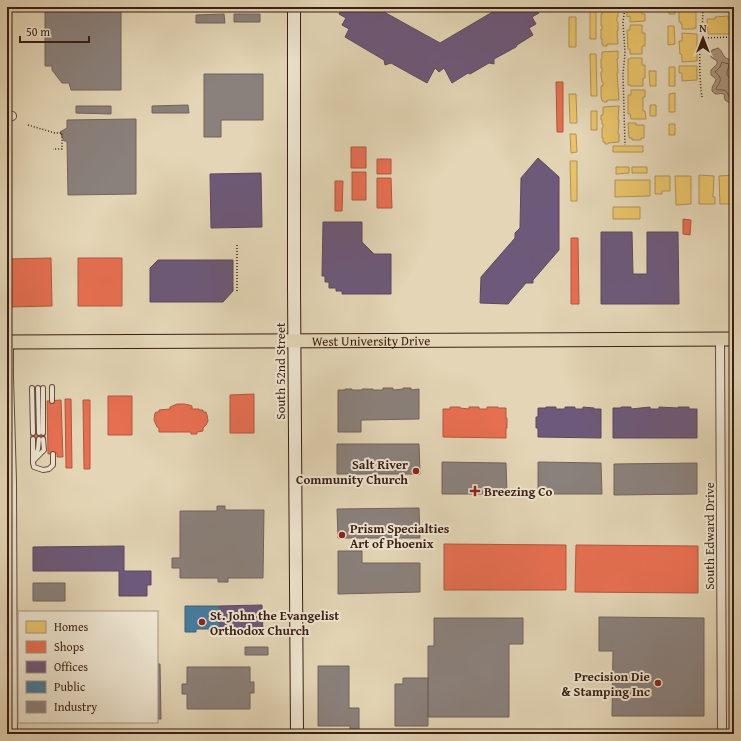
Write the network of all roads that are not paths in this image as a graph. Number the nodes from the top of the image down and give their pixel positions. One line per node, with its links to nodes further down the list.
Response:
1 (294, 7): 4 (main road, South 52nd Street)
2 (720, 339): 3 (main road, West University Drive); 4 (main road, West University Drive); 20 (street, South Edward Drive)
3 (734, 339)
4 (294, 340): 5 (main road, West University Drive); 19 (main road, South 52nd Street)
5 (8, 342): 16 (street)
6 (52, 387): 10 (lane)
7 (32, 388): 11 (lane)
8 (38, 388): 9 (lane)
9 (43, 388)
10 (52, 401)
11 (33, 433)
12 (33, 439): 15 (lane)
13 (41, 439): 15 (lane)
14 (53, 454): 15 (lane)
15 (33, 461)
16 (10, 540): 17 (street)
17 (10, 685): 18 (street)
18 (13, 734)
19 (296, 734)
20 (722, 734)

